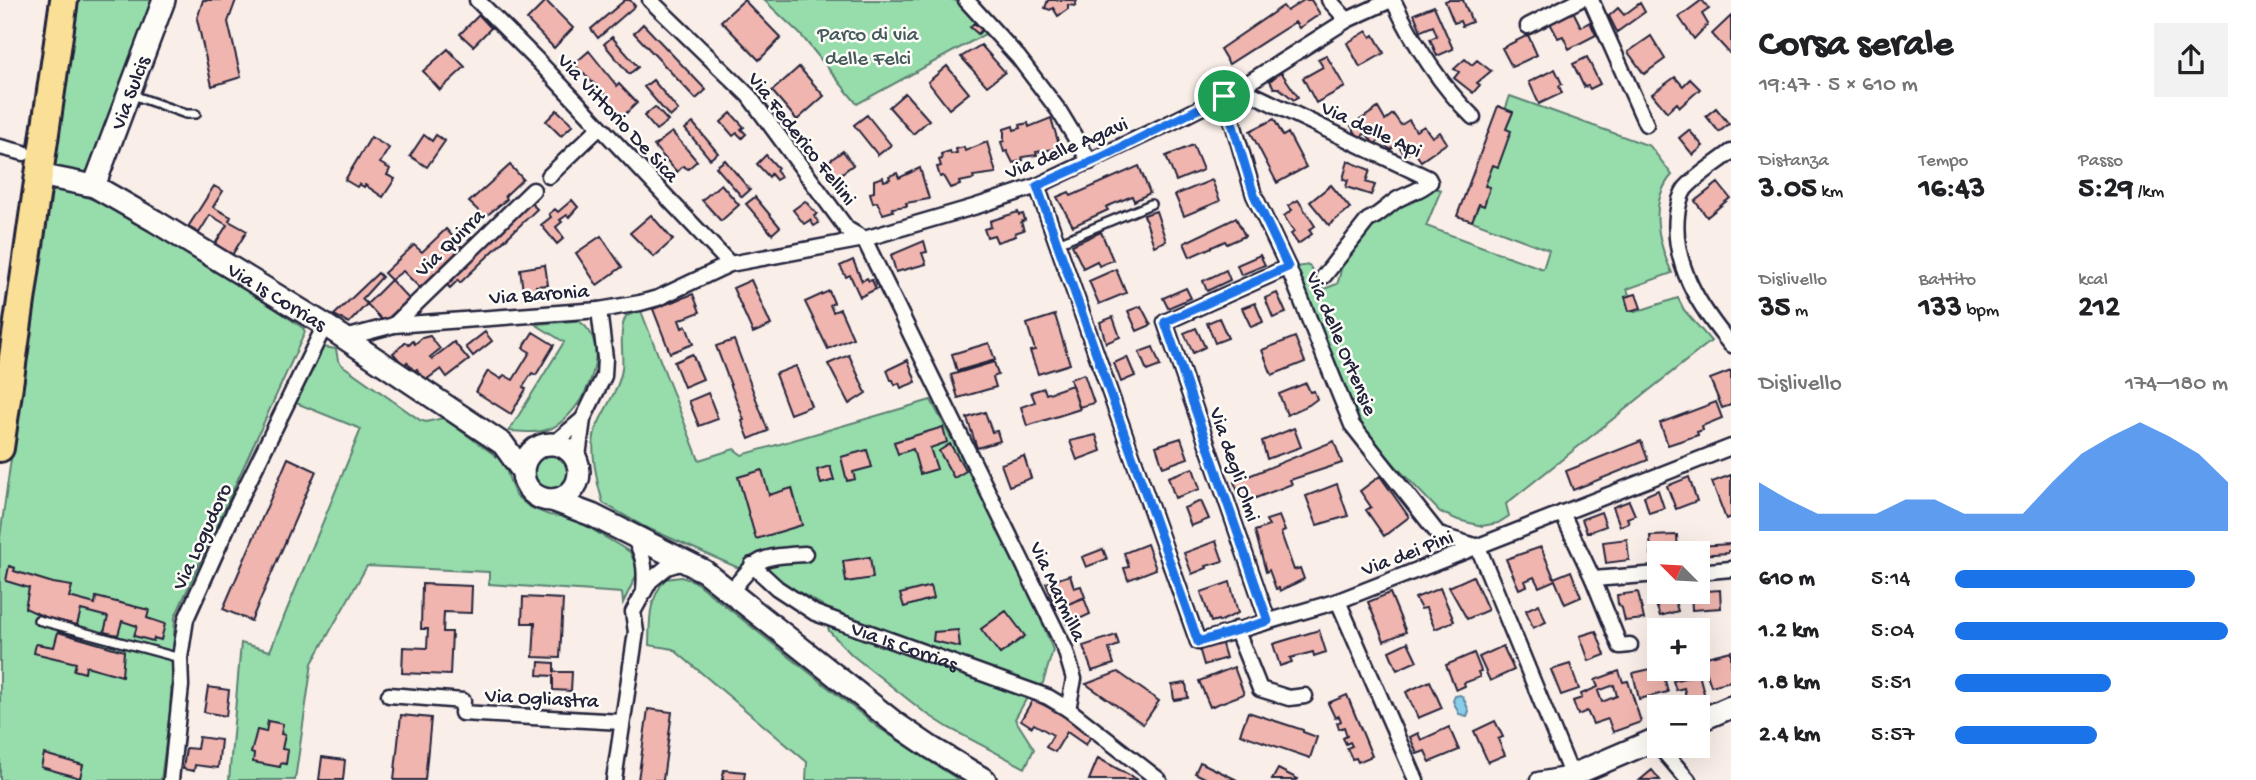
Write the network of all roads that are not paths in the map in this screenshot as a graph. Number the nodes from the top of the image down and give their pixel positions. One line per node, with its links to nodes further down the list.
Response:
1 (46, 0): 20 (highway)
2 (64, 0): 23 (highway)
3 (164, 0): 14 (street, Via Sulcis)
4 (477, 0): 19 (street, Via Vittorio De Sica)
5 (650, 0): 29 (street, Via Federico Fellini)
6 (966, 0): 22 (street)
7 (1329, 0): 11 (street)
8 (1392, 0): 11 (street, Via delle Agavi); 17 (street)
9 (1579, 0): 12 (street)
10 (1591, 0): 18 (street)
11 (1347, 20): 13 (street, Via delle Agavi)
12 (1528, 26)
13 (1240, 88): 15 (street, Via delle Agavi); 33 (street, Via delle Api)
14 (129, 94): 16 (lane); 25 (street, Via Sulcis)
15 (1224, 96): 22 (street, Via delle Agavi); 32 (street, Via delle Ortensie)
16 (196, 114)
17 (1473, 117)
18 (1646, 124)
19 (600, 127): 24 (street); 31 (street, Via Vittorio De Sica)
20 (12, 150): 37 (highway)
21 (1731, 152): 40 (street)
22 (1090, 162): 26 (street, Via delle Agavi)
23 (39, 175): 25 (street, Via Is Corrias); 45 (highway)
24 (549, 176)
25 (94, 186): 36 (street, Via Is Corrias)
26 (1037, 186): 29 (street, Via delle Agavi); 30 (street)
27 (533, 190): 38 (street, Via Quirra)
28 (1151, 204): 30 (lane)
29 (864, 239): 31 (street, Via delle Agavi); 71 (street, Via Marmilla)
30 (1058, 243): 65 (street)
31 (730, 264): 34 (street, Via Baronia)
32 (1288, 267): 35 (street, Via delle Ortensie); 52 (street, Via delle Ortensie)
33 (1324, 276)
34 (600, 310): 38 (street, Via Baronia); 41 (street)
35 (1165, 322): 64 (street, Via degli Olmi)
36 (325, 324): 39 (street, Via Is Corrias); 67 (street, Via Logudoro)
37 (0, 325)
38 (394, 325): 39 (street, Via Baronia)
39 (345, 338): 42 (street, Via Is Corrias)
40 (1731, 345)
41 (583, 419): 43 (street); 47 (street)
42 (503, 444): 43 (street, Via Is Corrias); 46 (street, Via Is Corrias)
43 (546, 446): 46 (street); 47 (street)
44 (1731, 447): 49 (street)
45 (0, 448)
46 (523, 472): 48 (street)
47 (577, 473): 48 (street); 50 (street)
48 (552, 500): 50 (street)
49 (1562, 513): 52 (street); 59 (street)
50 (592, 515): 51 (street)
51 (633, 537): 54 (street); 60 (street)
52 (1478, 547): 62 (street, Via dei Pini); 76 (street, Via dei Pini)
53 (805, 554): 55 (street)
54 (687, 561): 60 (street); 61 (street)
55 (752, 565): 61 (street); 71 (street, Via Is Corrias)
56 (1731, 569): 57 (street)
57 (1710, 571)
58 (1647, 575): 59 (street)
59 (1593, 579): 66 (street)
60 (644, 591): 73 (street)
61 (730, 592): 79 (street)
62 (1338, 601): 64 (street, Via dei Pini); 81 (street)
63 (38, 620): 67 (lane)
64 (1268, 621): 65 (street, Via dei Pini)
65 (1236, 629): 69 (street)
66 (1630, 645)
67 (180, 658): 77 (street, Via Logudoro)
68 (389, 695): 73 (street, Via Ogliastra)
69 (1305, 696)
70 (1731, 707): 72 (street)
71 (1068, 709): 80 (street)
72 (1710, 716)
73 (622, 722): 78 (street)
74 (1647, 746): 76 (street)
75 (1671, 758): 83 (street)
76 (1566, 777): 82 (street)
77 (171, 780)
78 (614, 780)
79 (985, 780)
80 (1159, 780)
81 (1416, 780)
82 (1538, 780)
83 (1688, 780)

